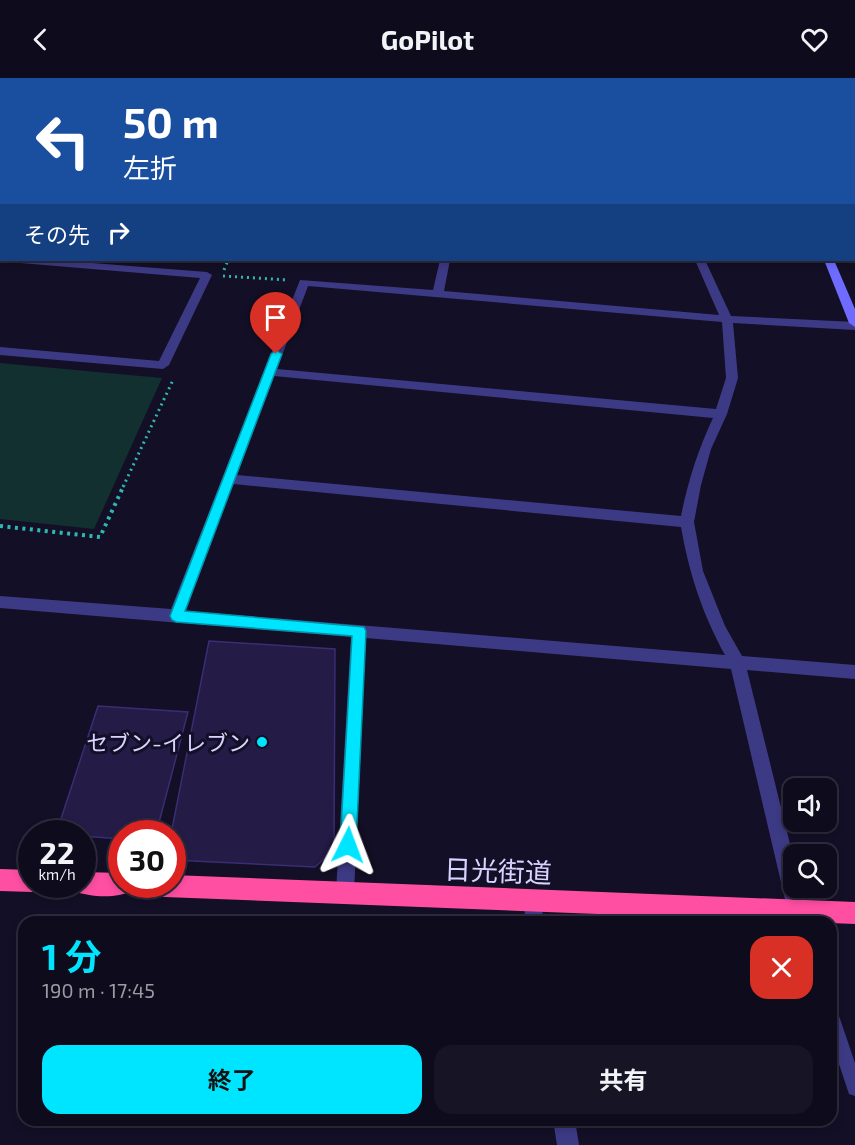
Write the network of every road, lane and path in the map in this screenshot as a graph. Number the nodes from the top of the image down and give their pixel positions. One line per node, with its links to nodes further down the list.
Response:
1 (54, 261): 6 (street)
2 (228, 261): 7 (path)
3 (445, 261): 9 (street)
4 (700, 261): 10 (street)
5 (829, 261): 11 (street)
6 (207, 274): 7 (path); 12 (street)
7 (221, 276): 8 (path)
8 (304, 282): 9 (street); 13 (street)
9 (438, 293): 10 (street)
10 (727, 319): 11 (street); 15 (street)
11 (855, 325)
12 (0, 351)
13 (270, 372): 15 (street); 16 (street)
14 (176, 374): 18 (path)
15 (721, 414): 17 (street)
16 (228, 479): 17 (street); 20 (street)
17 (687, 522): 22 (street)
18 (0, 526)
19 (0, 602): 20 (street)
20 (176, 616): 21 (street)
21 (359, 631): 22 (street); 27 (street)
22 (737, 662): 23 (street); 32 (street)
23 (855, 672)
24 (0, 880): 25 (highway)
25 (18, 881)
26 (186, 887): 27 (highway, 日光街道)
27 (345, 892): 28 (highway, 日光街道)
28 (532, 900): 30 (street); 31 (highway, 日光街道)
29 (855, 913): 33 (highway, 日光街道)
30 (535, 916)
31 (783, 916)
32 (799, 916)
33 (813, 916)
34 (837, 1034): 35 (lane)
35 (855, 1088)
36 (565, 1126): 37 (street)
37 (568, 1145)

